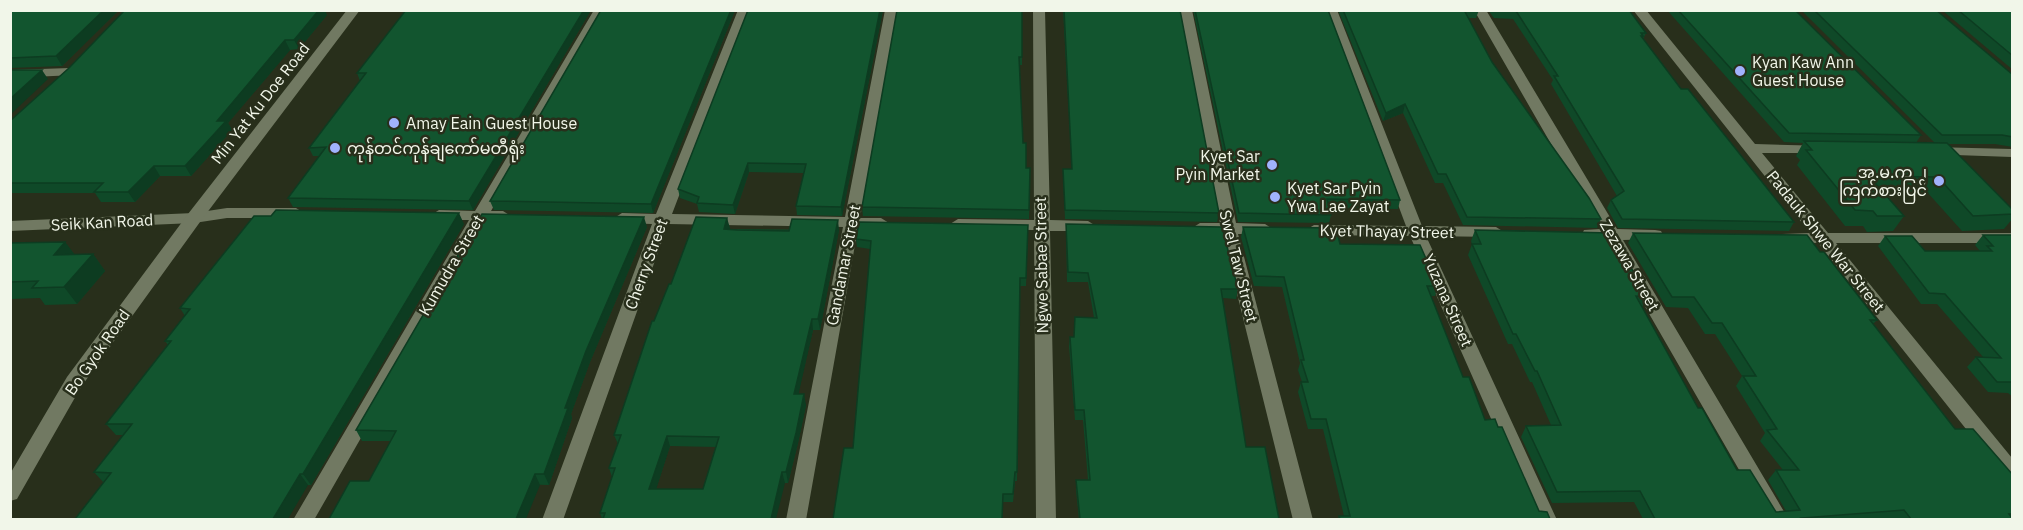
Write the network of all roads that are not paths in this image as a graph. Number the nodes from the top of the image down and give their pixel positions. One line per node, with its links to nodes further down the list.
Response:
1 (354, 10): 20 (street, Min Yat Ku Doe Road)
2 (600, 10): 18 (street, Kumudra Street)
3 (744, 10): 22 (street, Cherry Street)
4 (891, 10): 23 (street, Gandamar Street)
5 (1038, 10): 26 (street, Ngwe Sabae Street)
6 (1186, 10): 30 (street, Swel Taw Street)
7 (1331, 10): 33 (street, Yuzana Street)
8 (1480, 10): 36 (street, Zezawa Street)
9 (1639, 10): 12 (street, Padauk Shwe War Street)
10 (10, 74): 11 (street)
11 (53, 88)
12 (1751, 148): 14 (street); 40 (street, Padauk Shwe War Street)
13 (1924, 148): 15 (street)
14 (1835, 149)
15 (2013, 153)
16 (307, 214): 20 (street)
17 (423, 215): 18 (street)
18 (480, 216): 19 (street); 43 (street, Kumudra Street)
19 (514, 216)
20 (194, 218): 27 (street, Seik Kan Road); 42 (street, Bo Gyok Road)
21 (606, 218): 22 (street)
22 (663, 219): 23 (street); 44 (street, Cherry Street)
23 (852, 223): 24 (street); 45 (street, Gandamar Street)
24 (899, 223)
25 (946, 224): 26 (street)
26 (1041, 225): 28 (street); 46 (street, Ngwe Sabae Street)
27 (10, 226)
28 (1099, 226)
29 (1182, 228): 30 (street)
30 (1229, 229): 31 (street); 47 (street, Swel Taw Street)
31 (1276, 229)
32 (1299, 230): 33 (street, Kyet Thayay Street)
33 (1416, 231): 34 (street, Kyet Thayay Street); 48 (street, Yuzana Street)
34 (1508, 232)
35 (1577, 234): 36 (street)
36 (1612, 234): 37 (street); 49 (street, Zezawa Street)
37 (1671, 236)
38 (1777, 238): 40 (street)
39 (2013, 238): 40 (street)
40 (1825, 239): 41 (street, Padauk Shwe War Street)
41 (2013, 472)
42 (10, 493)
43 (303, 519)
44 (552, 519)
45 (796, 519)
46 (1046, 519)
47 (1303, 519)
48 (1547, 519)
49 (1779, 519)

